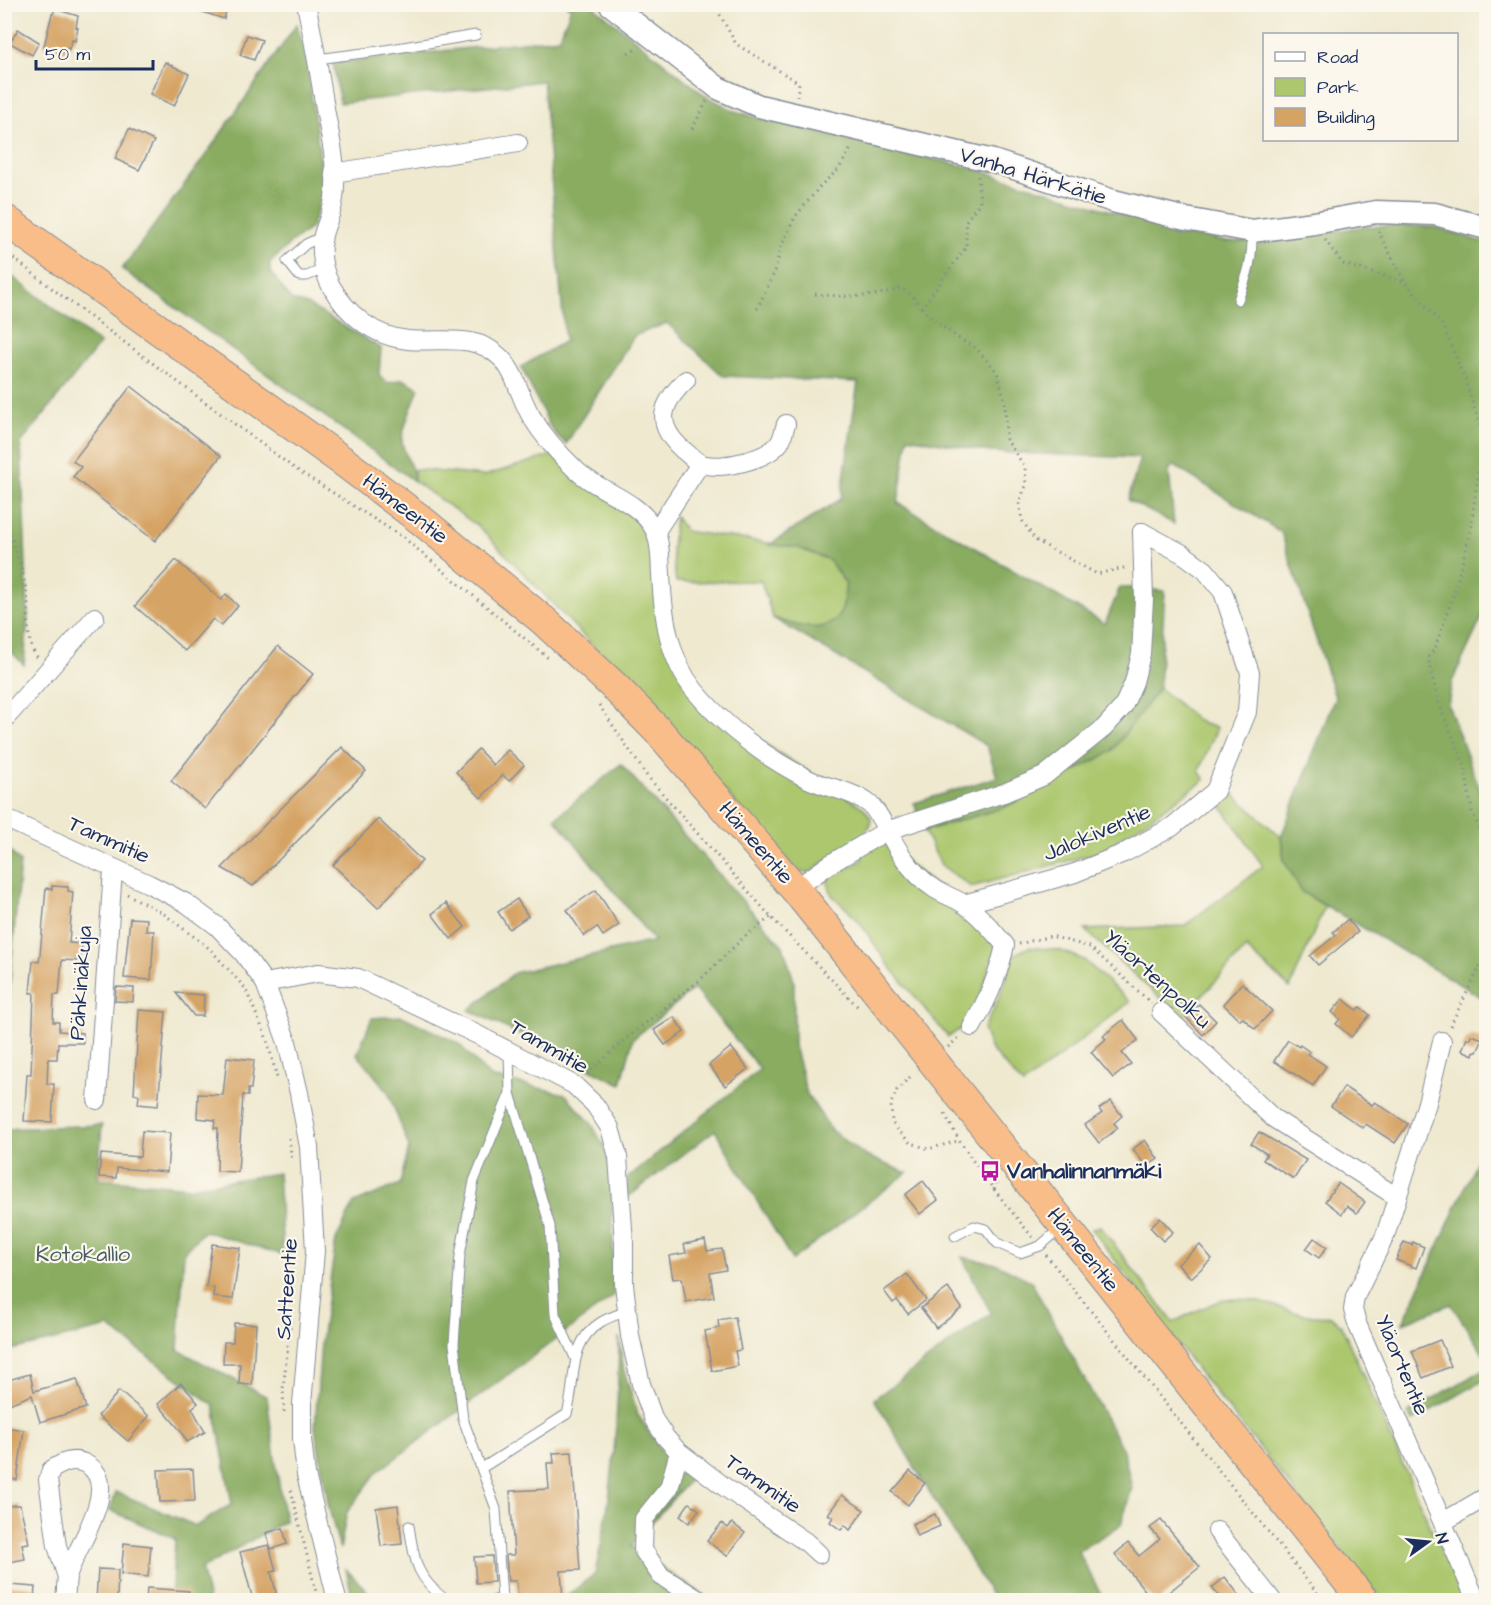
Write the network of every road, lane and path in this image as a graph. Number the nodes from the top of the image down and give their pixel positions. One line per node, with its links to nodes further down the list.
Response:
1 (306, 4): 5 (street)
2 (610, 4): 7 (street, Vanha Härkätie)
3 (714, 4): 6 (path)
4 (476, 35): 5 (lane)
5 (317, 59): 12 (street)
6 (799, 83)
7 (718, 88): 8 (path); 11 (street, Vanha Härkätie)
8 (692, 129)
9 (518, 143): 12 (street)
10 (851, 148): 24 (path)
11 (993, 161): 17 (street, Vanha Härkätie); 23 (path)
12 (334, 173): 18 (street)
13 (1368, 214): 14 (street, Vanha Härkätie); 15 (street, Vanha Härkätie); 20 (path)
14 (1314, 223): 17 (street, Vanha Härkätie); 20 (path)
15 (1486, 228)
16 (6, 229): 32 (path); 40 (highway, Hämeentie)
17 (1252, 231): 22 (lane)
18 (323, 236): 19 (street); 19 (lane)
19 (324, 269): 29 (street)
20 (1405, 282): 38 (path)
21 (815, 294): 23 (path)
22 (1238, 300)
23 (922, 308): 30 (path)
24 (757, 309)
25 (686, 380): 27 (street)
26 (786, 424): 27 (street)
27 (700, 464): 29 (street)
28 (4, 518): 33 (path)
29 (656, 531): 37 (street)
30 (1143, 564): 37 (street); 41 (street, Jalokiventie)
31 (95, 617): 33 (street)
32 (548, 658)
33 (49, 671): 35 (street)
34 (597, 701): 42 (path)
35 (4, 720)
36 (4, 818): 39 (street, Tammitie)
37 (886, 831): 40 (street); 41 (street)
38 (1486, 846)
39 (112, 878): 45 (street, Tammitie); 52 (path); 55 (street, Pähkinäkuja)
40 (795, 889): 65 (highway, Hämeentie)
41 (964, 904): 43 (street)
42 (771, 917): 46 (path); 53 (path)
43 (1005, 945): 47 (path, Yläortenpolku); 48 (street)
44 (1486, 955): 49 (path)
45 (265, 983): 50 (street, Tammitie); 83 (street, Satteentie)
46 (861, 1010)
47 (1161, 1012): 64 (street, Yläortenpolku)
48 (972, 1027)
49 (1442, 1041): 64 (street, Yläortentie)
50 (510, 1052): 53 (street, Tammitie); 54 (lane)
51 (910, 1077): 58 (path)
52 (278, 1081)
53 (574, 1085): 69 (street, Tammitie)
54 (510, 1093): 70 (lane); 73 (lane)
55 (98, 1100)
56 (944, 1111): 58 (path)
57 (289, 1138): 61 (path)
58 (958, 1141): 60 (path)
59 (981, 1158): 60 (path)
60 (971, 1160): 63 (path)
61 (293, 1172)
62 (997, 1181): 63 (path)
63 (994, 1190): 67 (path)
64 (1397, 1197): 76 (street, Yläortentie)
65 (1063, 1225): 67 (lane); 89 (highway, Hämeentie)
66 (955, 1236): 67 (lane)
67 (1040, 1246): 88 (path)
68 (292, 1304): 71 (path)
69 (627, 1311): 70 (lane); 72 (street, Tammitie)
70 (575, 1358): 73 (lane)
71 (284, 1421)
72 (679, 1452): 79 (street, Tammitie); 86 (street)
73 (482, 1468): 85 (lane)
74 (291, 1489): 82 (path)
75 (1486, 1497): 76 (street)
76 (1443, 1522): 90 (street, Yläortentie)
77 (409, 1526): 84 (lane)
78 (1217, 1531): 87 (street)
79 (819, 1554)
80 (68, 1577): 80 (street); 81 (street)
81 (65, 1600)
82 (318, 1600)
83 (337, 1600)
84 (446, 1600)
85 (495, 1600)
86 (699, 1600)
87 (1272, 1600)
88 (1323, 1600)
89 (1363, 1600)
90 (1476, 1600)

